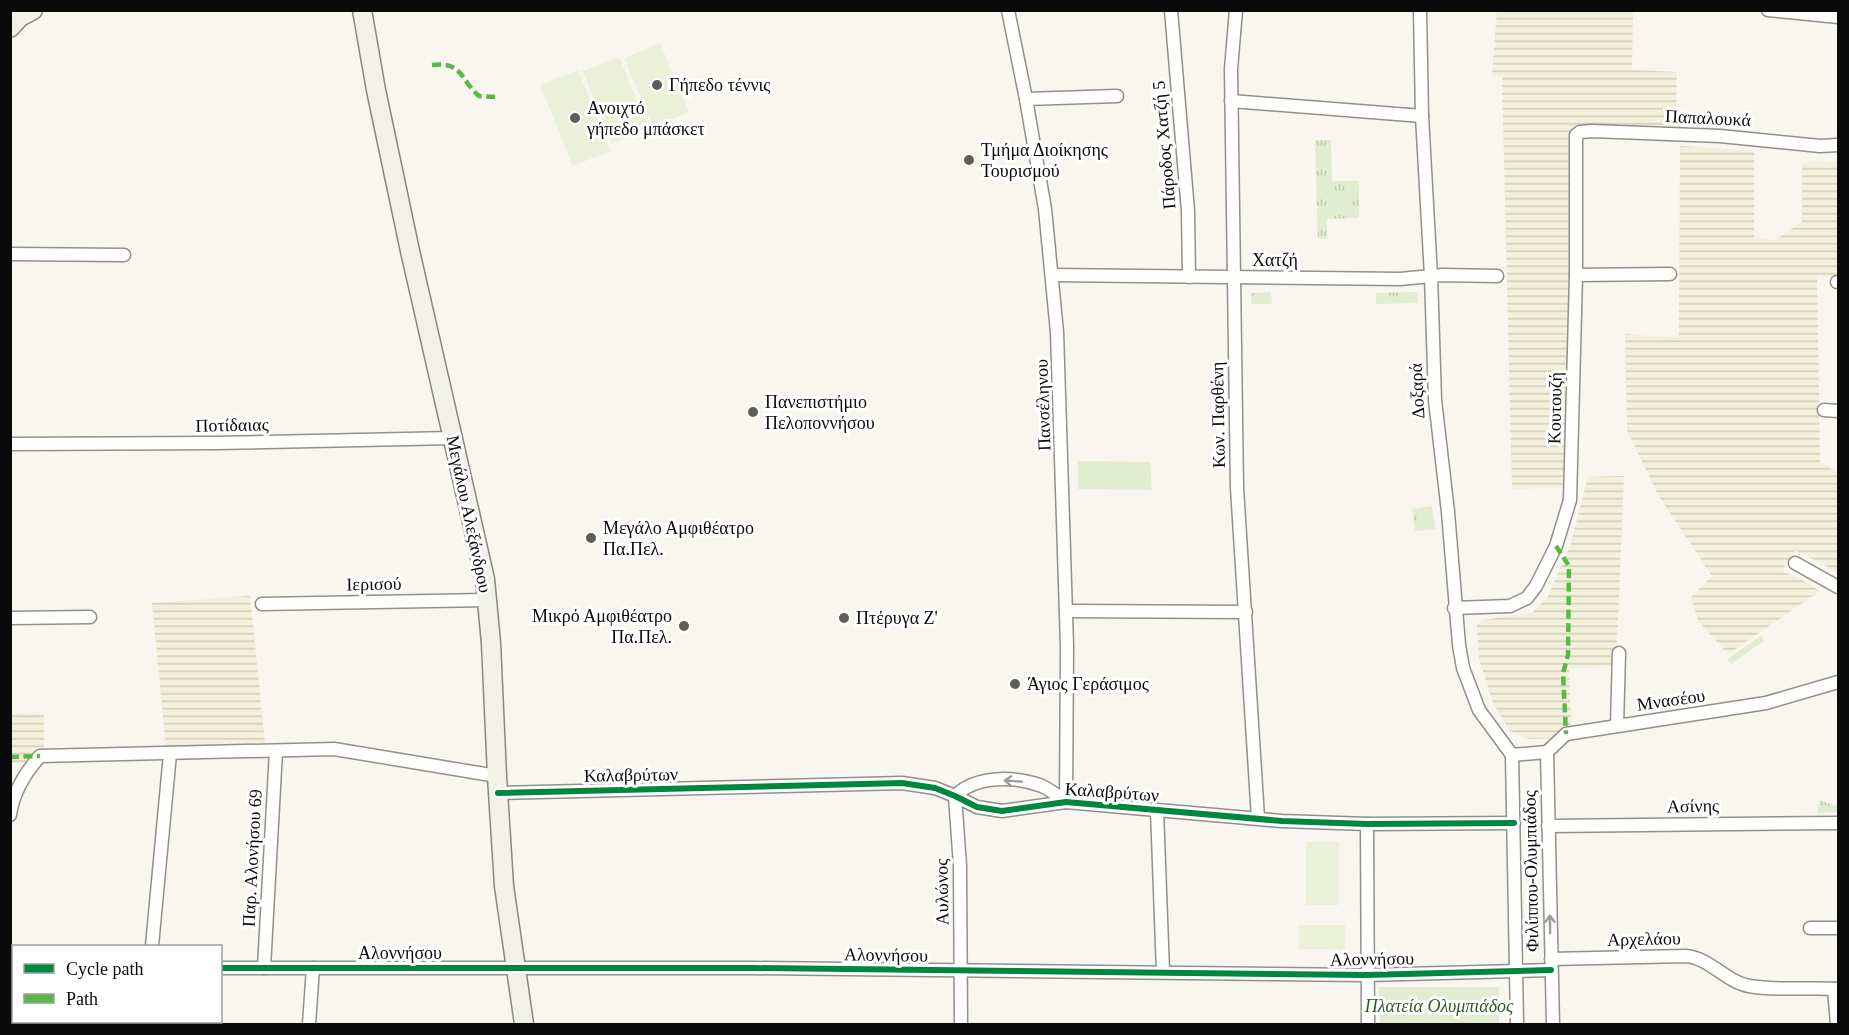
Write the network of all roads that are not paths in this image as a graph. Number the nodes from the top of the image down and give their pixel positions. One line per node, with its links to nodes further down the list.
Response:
1 (362, 10): 25 (main road, Μεγάλου Αλεξάνδρου)
2 (1008, 10): 9 (street, Πανσέληνου)
3 (1171, 10): 21 (street, Πάροδος Χατζή 5)
4 (1236, 10): 10 (street, Κων. Παρθένη)
5 (1420, 10): 11 (street, Δοξαρά)
6 (1768, 10): 7 (street)
7 (1839, 17)
8 (1117, 96): 9 (street)
9 (1026, 99): 17 (street, Πανσέληνου)
10 (1232, 101): 11 (street); 22 (street, Κων. Παρθένη)
11 (1422, 116): 19 (street, Δοξαρά)
12 (1576, 135): 13 (street, Παπαλουκά); 18 (street, Κουτουζή)
13 (1839, 145)
14 (10, 254): 15 (street)
15 (124, 255)
16 (1670, 274): 18 (street)
17 (1053, 275): 21 (street, Χατζή); 32 (street, Πανσέληνου)
18 (1576, 275): 31 (street, Κουτουζή)
19 (1431, 276): 20 (street, Χατζή); 22 (street, Χατζή); 31 (street, Δοξαρά)
20 (1497, 276)
21 (1188, 277): 22 (street, Χατζή)
22 (1234, 278): 33 (street, Κων. Παρθένη)
23 (1824, 410): 24 (street)
24 (1839, 411)
25 (453, 438): 26 (street, Ποτίδαιας); 29 (main road, Μεγάλου Αλεξάνδρου)
26 (10, 444)
27 (1795, 563): 28 (street)
28 (1839, 586)
29 (487, 600): 30 (street, Ιερισού); 43 (main road, Μεγάλου Αλεξάνδρου)
30 (262, 604)
31 (1455, 608): 42 (street, Δοξαρά)
32 (1066, 611): 33 (street); 45 (street, Πανσέληνου)
33 (1246, 612): 48 (street, Κων. Παρθένη)
34 (90, 617): 35 (street)
35 (10, 618)
36 (1619, 653): 38 (street)
37 (1839, 682): 38 (street, Μνασέου)
38 (1617, 726): 40 (street, Μνασέου)
39 (276, 751): 41 (street, Καλαβρύτων); 43 (street, Καλαβρύτων); 58 (street, Παρ. Αλονήσου 69)
40 (1546, 752): 42 (street); 52 (street, Φιλίππου-Ολυμπιάδος)
41 (170, 754): 47 (street, Καλαβρύτων); 55 (street)
42 (1512, 755): 49 (street, Φιλίππου-Ολυμπιάδος)
43 (498, 784): 44 (street, Καλαβρύτων); 60 (main road, Μεγάλου Αλεξάνδρου)
44 (956, 796): 45 (street, Καλαβρύτων); 45 (street, one-way to 44); 61 (street, Αυλώνος)
45 (1066, 802): 46 (street, Καλαβρύτων)
46 (1157, 810): 48 (street, Καλαβρύτων); 63 (street)
47 (10, 815)
48 (1258, 818): 51 (street, Καλαβρύτων)
49 (1514, 823): 51 (street, Καλαβρύτων); 62 (street, Φιλίππου-Ολυμπιάδος)
50 (1839, 823): 52 (street, Ασίνης)
51 (1367, 824): 64 (street)
52 (1548, 826): 56 (street, Φιλίππου-Ολυμπιάδος, one-way to 52)
53 (1810, 928): 54 (street)
54 (1839, 928)
55 (152, 945)
56 (1551, 964): 62 (street, Αλοννήσου); 65 (street, Αρχελάου); 71 (street, Φιλίππου-Ολυμπιάδος)
57 (222, 968): 58 (street, Αλοννήσου)
58 (264, 968): 59 (street, Αλοννήσου)
59 (313, 968): 60 (street, Αλοννήσου); 66 (street)
60 (515, 968): 61 (street, Αλοννήσου); 67 (main road, Μεγάλου Αλεξάνδρου)
61 (961, 970): 63 (street, Αλοννήσου); 68 (street, Αυλώνος)
62 (1516, 971): 64 (street, Αλοννήσου); 70 (street, Φιλίππου-Ολυμπιάδος)
63 (1163, 972): 64 (street, Αλοννήσου)
64 (1367, 975): 69 (street)
65 (1836, 989): 72 (street)
66 (309, 1024)
67 (524, 1024)
68 (961, 1024)
69 (1368, 1024)
70 (1517, 1024)
71 (1553, 1024)
72 (1837, 1024)

